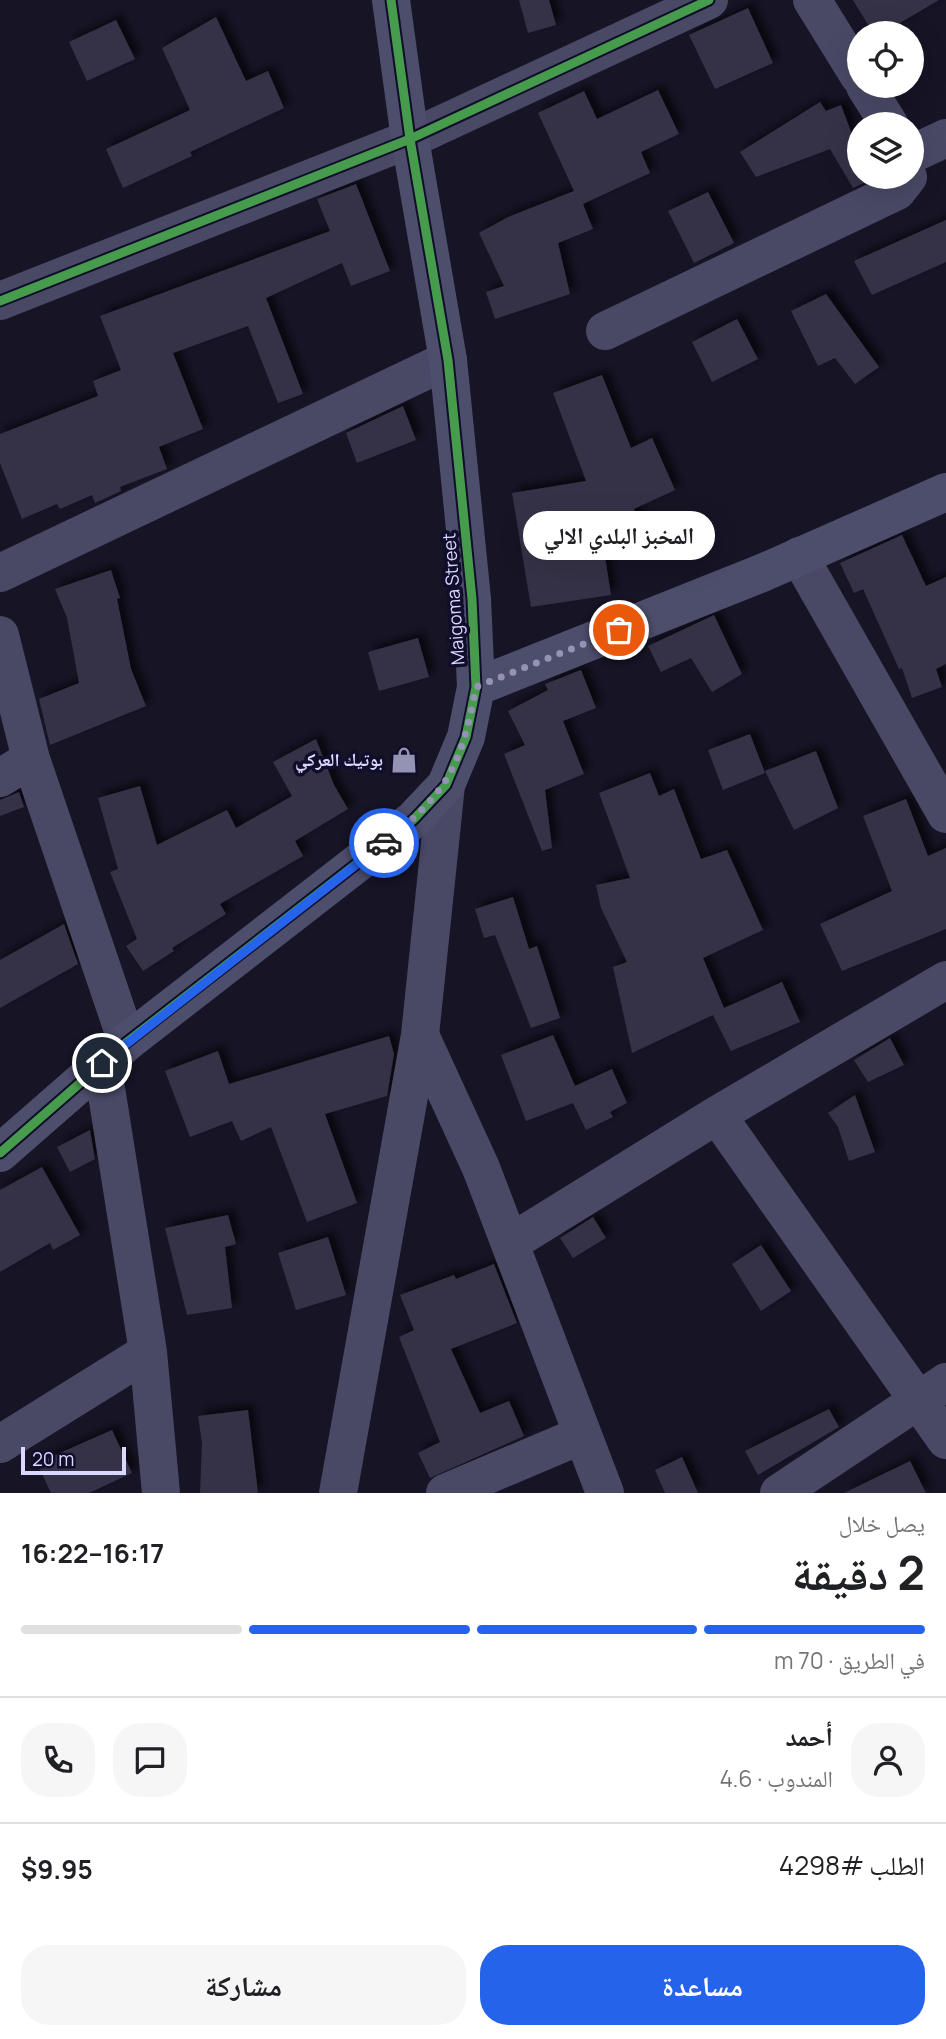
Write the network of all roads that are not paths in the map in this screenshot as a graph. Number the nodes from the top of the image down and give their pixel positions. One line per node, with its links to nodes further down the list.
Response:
1 (391, 0): 6 (street, Maigoma Street)
2 (709, 0): 6 (street)
3 (812, 0): 4 (street)
4 (847, 57)
5 (946, 138): 7 (street)
6 (410, 139): 9 (street); 11 (street, Maigoma Street)
7 (924, 148)
8 (899, 189): 10 (street)
9 (0, 301)
10 (605, 331)
11 (448, 360): 14 (street); 16 (street, Maigoma Street)
12 (946, 492): 13 (street)
13 (799, 556): 16 (street); 19 (street)
14 (0, 573)
15 (0, 635): 17 (street)
16 (476, 687): 18 (street, Maigoma Street)
17 (16, 768): 22 (street)
18 (446, 785): 21 (street); 22 (street, Maigoma Street)
19 (946, 814)
20 (946, 980): 23 (street)
21 (420, 1035): 25 (street); 32 (street)
22 (114, 1053): 24 (street, Maigoma Street); 26 (street)
23 (717, 1115): 25 (street); 27 (street)
24 (0, 1153)
25 (510, 1243): 28 (street)
26 (148, 1352): 30 (street); 31 (street)
27 (932, 1390): 29 (street); 35 (street)
28 (582, 1435): 33 (street); 34 (street)
29 (946, 1440)
30 (0, 1444)
31 (161, 1493)
32 (338, 1493)
33 (445, 1493)
34 (605, 1493)
35 (779, 1493)

